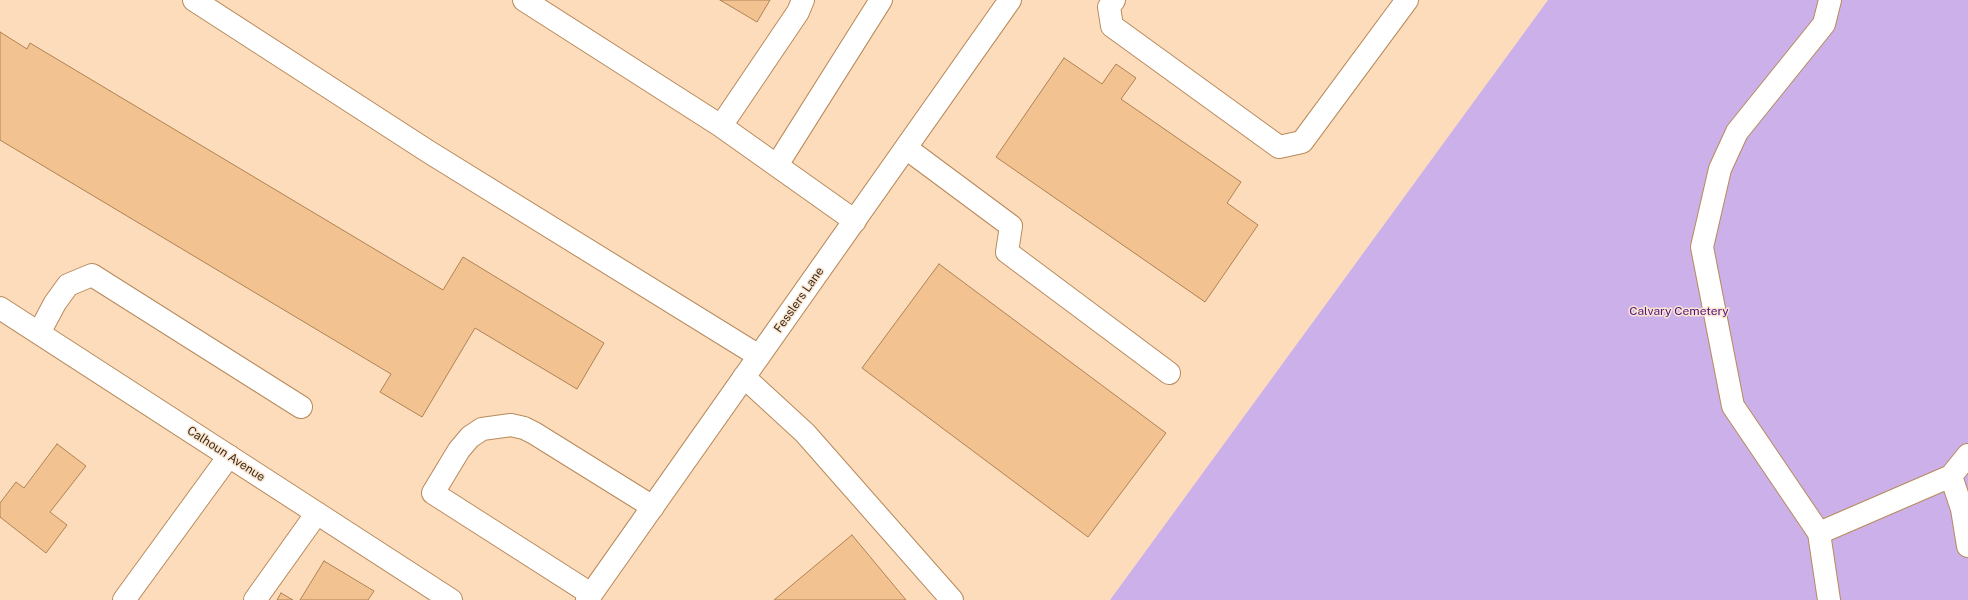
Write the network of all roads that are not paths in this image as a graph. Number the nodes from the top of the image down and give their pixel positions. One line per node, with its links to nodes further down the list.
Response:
1 (194, 0): 15 (main road)
2 (524, 0): 9 (main road)
3 (803, 0): 9 (main road)
4 (880, 0): 11 (main road)
5 (1010, 0): 10 (main road, Fesslers Lane)
6 (1114, 0): 7 (main road)
7 (1407, 0)
8 (1830, 0): 24 (main road)
9 (721, 126): 11 (main road)
10 (906, 148): 12 (main road, Fesslers Lane); 16 (main road)
11 (777, 165): 12 (main road)
12 (855, 221): 15 (main road, Fesslers Lane)
13 (0, 308): 14 (main road, Calhoun Avenue)
14 (38, 333): 18 (main road); 20 (main road, Calhoun Avenue)
15 (759, 356): 17 (main road, Fesslers Lane)
16 (1169, 373)
17 (744, 377): 22 (main road, Fesslers Lane); 30 (main road)
18 (301, 407)
19 (1968, 455): 21 (main road)
20 (230, 456): 23 (main road, Calhoun Avenue); 27 (main road)
21 (1951, 476): 24 (main road); 25 (main road)
22 (653, 507): 26 (main road, Fesslers Lane); 26 (main road)
23 (317, 513): 28 (main road); 29 (main road, Calhoun Avenue)
24 (1819, 533): 31 (main road)
25 (1968, 546)
26 (589, 597)
27 (124, 600)
28 (255, 600)
29 (451, 600)
30 (952, 600)
31 (1829, 600)

